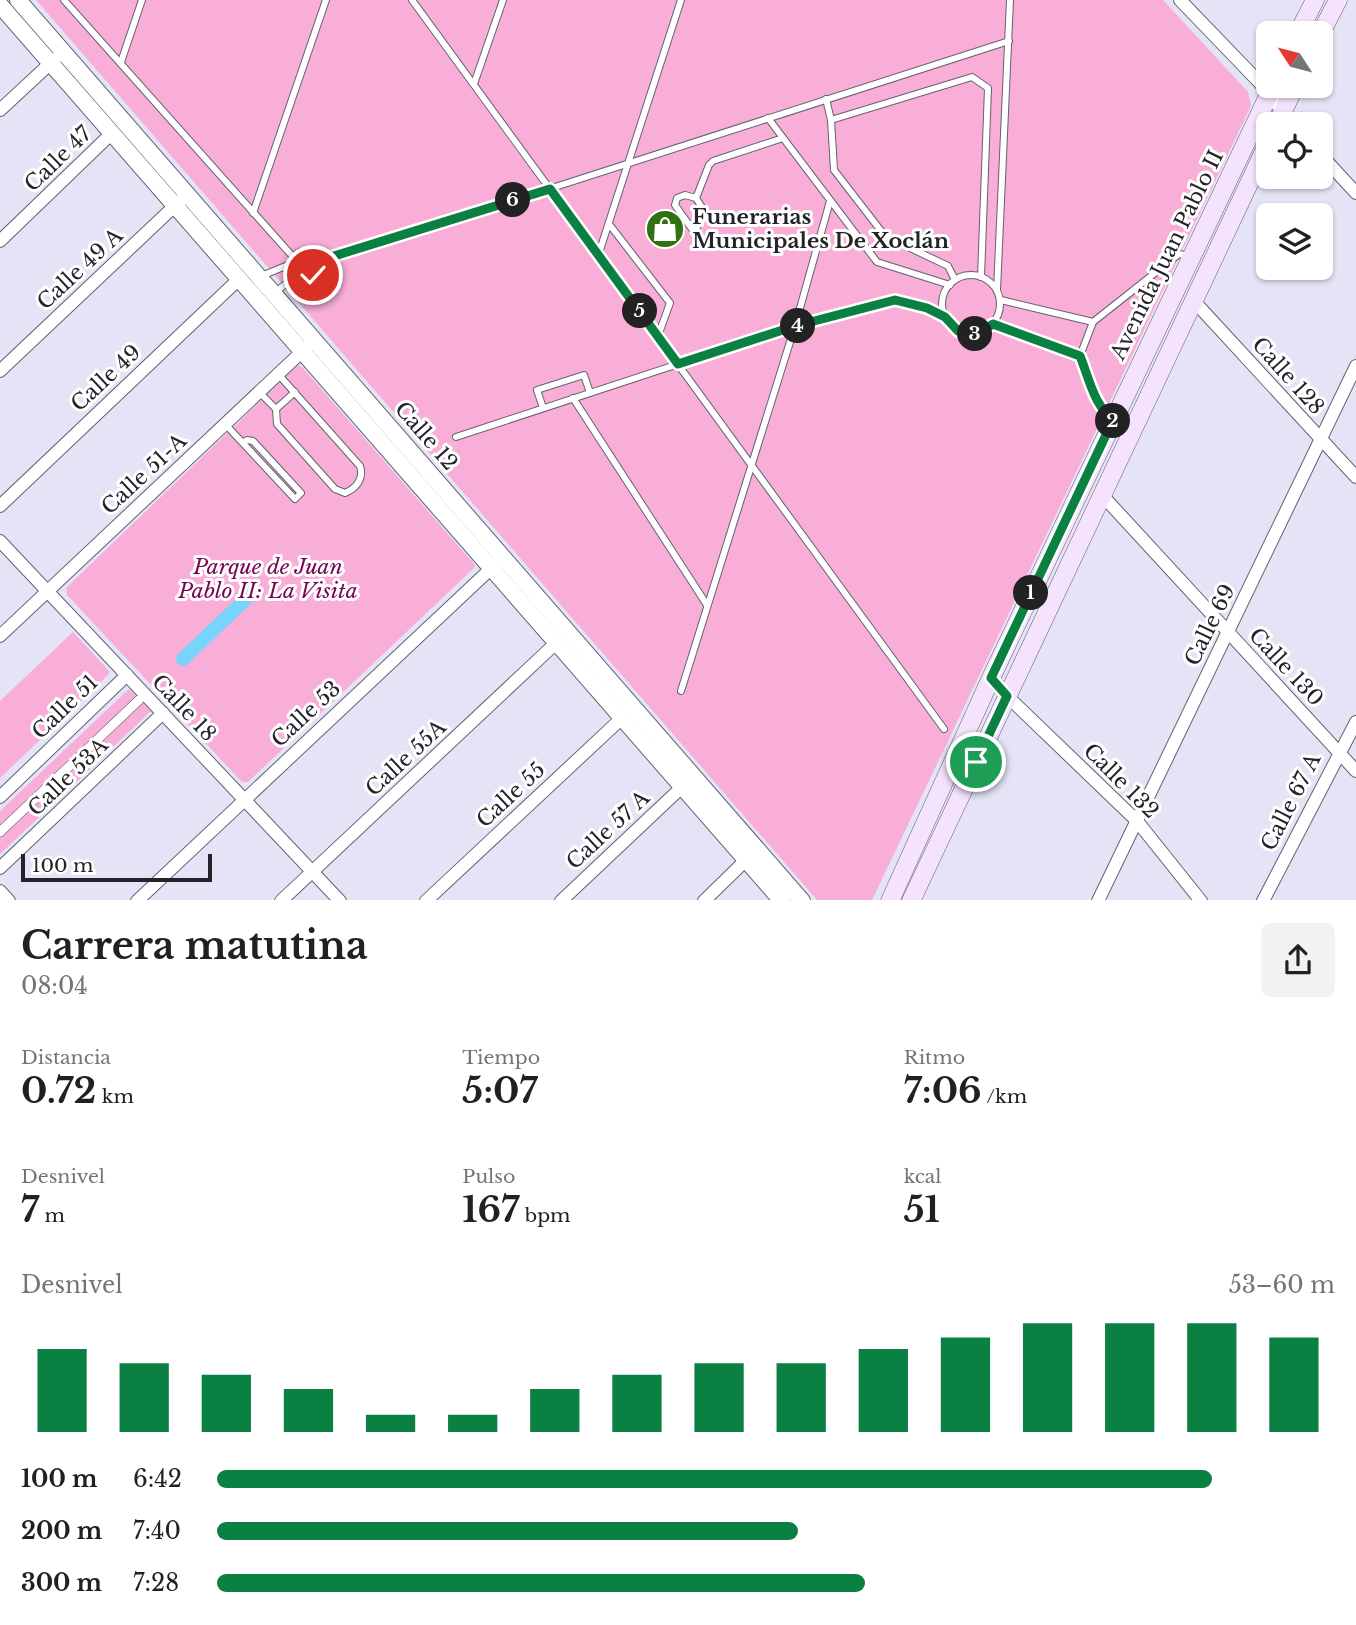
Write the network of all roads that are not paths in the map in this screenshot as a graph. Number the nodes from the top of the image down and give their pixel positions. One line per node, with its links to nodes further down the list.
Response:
1 (18, 0): 16 (street, Calle 12)
2 (64, 0): 17 (lane)
3 (142, 0): 17 (lane)
4 (326, 0): 36 (lane)
5 (412, 0): 20 (lane)
6 (503, 0): 20 (lane)
7 (681, 0): 28 (lane)
8 (1010, 0): 15 (lane)
9 (1180, 0): 19 (street)
10 (1315, 0): 13 (main road)
11 (1338, 0): 14 (main road)
12 (0, 5): 18 (street, Calle 12)
13 (1304, 21)
14 (1327, 21)
15 (1009, 41): 22 (lane); 48 (lane)
16 (63, 51): 18 (street); 34 (street, Calle 12)
17 (121, 62): 36 (lane)
18 (50, 63): 23 (street); 26 (street, Calle 12)
19 (1256, 75)
20 (474, 83): 31 (lane)
21 (1267, 98): 40 (main road, Avenida Juan Pablo II)
22 (826, 99): 24 (lane); 25 (lane)
23 (0, 110)
24 (768, 118): 27 (lane); 28 (lane)
25 (831, 120): 45 (lane); 47 (lane)
26 (112, 133): 34 (street, Calle 12); 38 (street, Calle 47)
27 (783, 138): 33 (lane); 35 (lane)
28 (629, 162): 31 (lane); 37 (lane)
29 (1256, 168): 51 (main road, Avenida Juan Pablo II)
30 (1333, 168): 32 (street)
31 (550, 189): 39 (lane); 42 (lane)
32 (1356, 192)
33 (696, 198): 33 (lane)
34 (181, 200): 44 (street, Calle 12); 46 (street, Calle 12); 61 (street, Calle 49 A)
35 (830, 201): 47 (lane); 55 (lane)
36 (253, 213): 41 (lane)
37 (609, 224): 39 (lane); 56 (lane)
38 (0, 241)
39 (599, 253): 56 (lane)
40 (1192, 257): 53 (lane); 69 (main road, Avenida Juan Pablo II)
41 (293, 261): 42 (lane); 43 (lane); 44 (lane)
42 (318, 261): 43 (lane)
43 (298, 275): 49 (lane)
44 (259, 277): 49 (street, Calle 12)
45 (981, 277): 47 (lane); 48 (lane)
46 (239, 279): 57 (street, Calle 12); 78 (street, Calle 49)
47 (953, 282): 52 (lane)
48 (997, 290): 50 (lane)
49 (273, 293): 57 (street, Calle 12)
50 (1000, 300): 53 (lane); 54 (lane)
51 (1193, 300): 71 (main road, Avenida Juan Pablo II); 73 (street, Calle 128)
52 (945, 317): 54 (lane); 55 (lane)
53 (1093, 322): 58 (lane)
54 (993, 324): 58 (lane)
55 (795, 326): 59 (lane); 75 (lane)
56 (658, 336): 59 (lane)
57 (308, 346): 62 (street, Calle 51-A); 80 (street, Calle 12)
58 (1080, 356): 69 (lane)
59 (678, 364): 65 (lane); 75 (lane)
60 (1356, 366): 73 (street, Calle 69)
61 (0, 371)
62 (278, 374): 63 (street, Calle 51-A); 64 (lane)
63 (259, 392): 68 (lane); 70 (street, Calle 51-A)
64 (295, 392): 68 (lane); 68 (lane)
65 (590, 393): 66 (lane); 67 (lane)
66 (573, 398): 67 (lane); 82 (lane)
67 (542, 408): 72 (lane)
68 (276, 409)
69 (1114, 418): 71 (lane); 87 (main road, Avenida Juan Pablo II)
70 (225, 424): 74 (lane); 81 (street, Calle 51-A)
71 (1135, 424): 77 (main road, Avenida Juan Pablo II)
72 (456, 437)
73 (1320, 440): 76 (street, Calle 128); 83 (street, Calle 69)
74 (243, 443): 74 (lane)
75 (752, 463): 82 (lane); 94 (lane)
76 (1356, 477)
77 (1102, 495): 83 (street, Calle 130); 89 (main road, Avenida Juan Pablo II)
78 (0, 506)
79 (0, 541): 81 (street, Calle 18)
80 (497, 562): 85 (street, Calle 12); 95 (street, Calle 12); 100 (street, Calle 53)
81 (47, 591): 84 (street, Calle 51-A); 86 (street, Calle 18)
82 (707, 605): 88 (lane)
83 (1228, 632): 96 (street, Calle 130); 101 (street, Calle 69)
84 (0, 636)
85 (556, 643): 92 (street, Calle 12); 105 (street, Calle 55A)
86 (127, 675): 91 (street, Calle 18); 99 (street, Calle 51)
87 (991, 678): 89 (street, Calle 132); 115 (main road, Avenida Juan Pablo II)
88 (681, 691)
89 (1007, 696): 101 (street, Calle 132); 106 (main road, Avenida Juan Pablo II)
90 (139, 700): 102 (street)
91 (163, 713): 100 (street, Calle 18); 104 (street, Calle 53A)
92 (622, 718): 95 (street, Calle 12); 110 (street, Calle 55)
93 (1356, 722): 96 (street, Calle 67 A)
94 (944, 729)
95 (648, 736): 98 (street, Calle 12); 114 (street, Calle 12)
96 (1338, 752): 97 (street, Calle 130); 118 (street, Calle 67 A)
97 (1356, 771)
98 (682, 787): 103 (street, Calle 12); 111 (street, Calle 57 A)
99 (0, 797)
100 (244, 799): 105 (street, Calle 18); 107 (street, Calle 53)
101 (1137, 821): 116 (street, Calle 69); 117 (street, Calle 132)
102 (0, 832)
103 (746, 860): 112 (street); 113 (street, Calle 12)
104 (0, 868)
105 (312, 872): 108 (street, Calle 55A); 109 (street, Calle 18)
106 (916, 898)
107 (138, 900)
108 (282, 900)
109 (339, 900)
110 (427, 900)
111 (562, 900)
112 (705, 900)
113 (781, 900)
114 (801, 900)
115 (890, 900)
116 (1098, 900)
117 (1200, 900)
118 (1264, 900)

